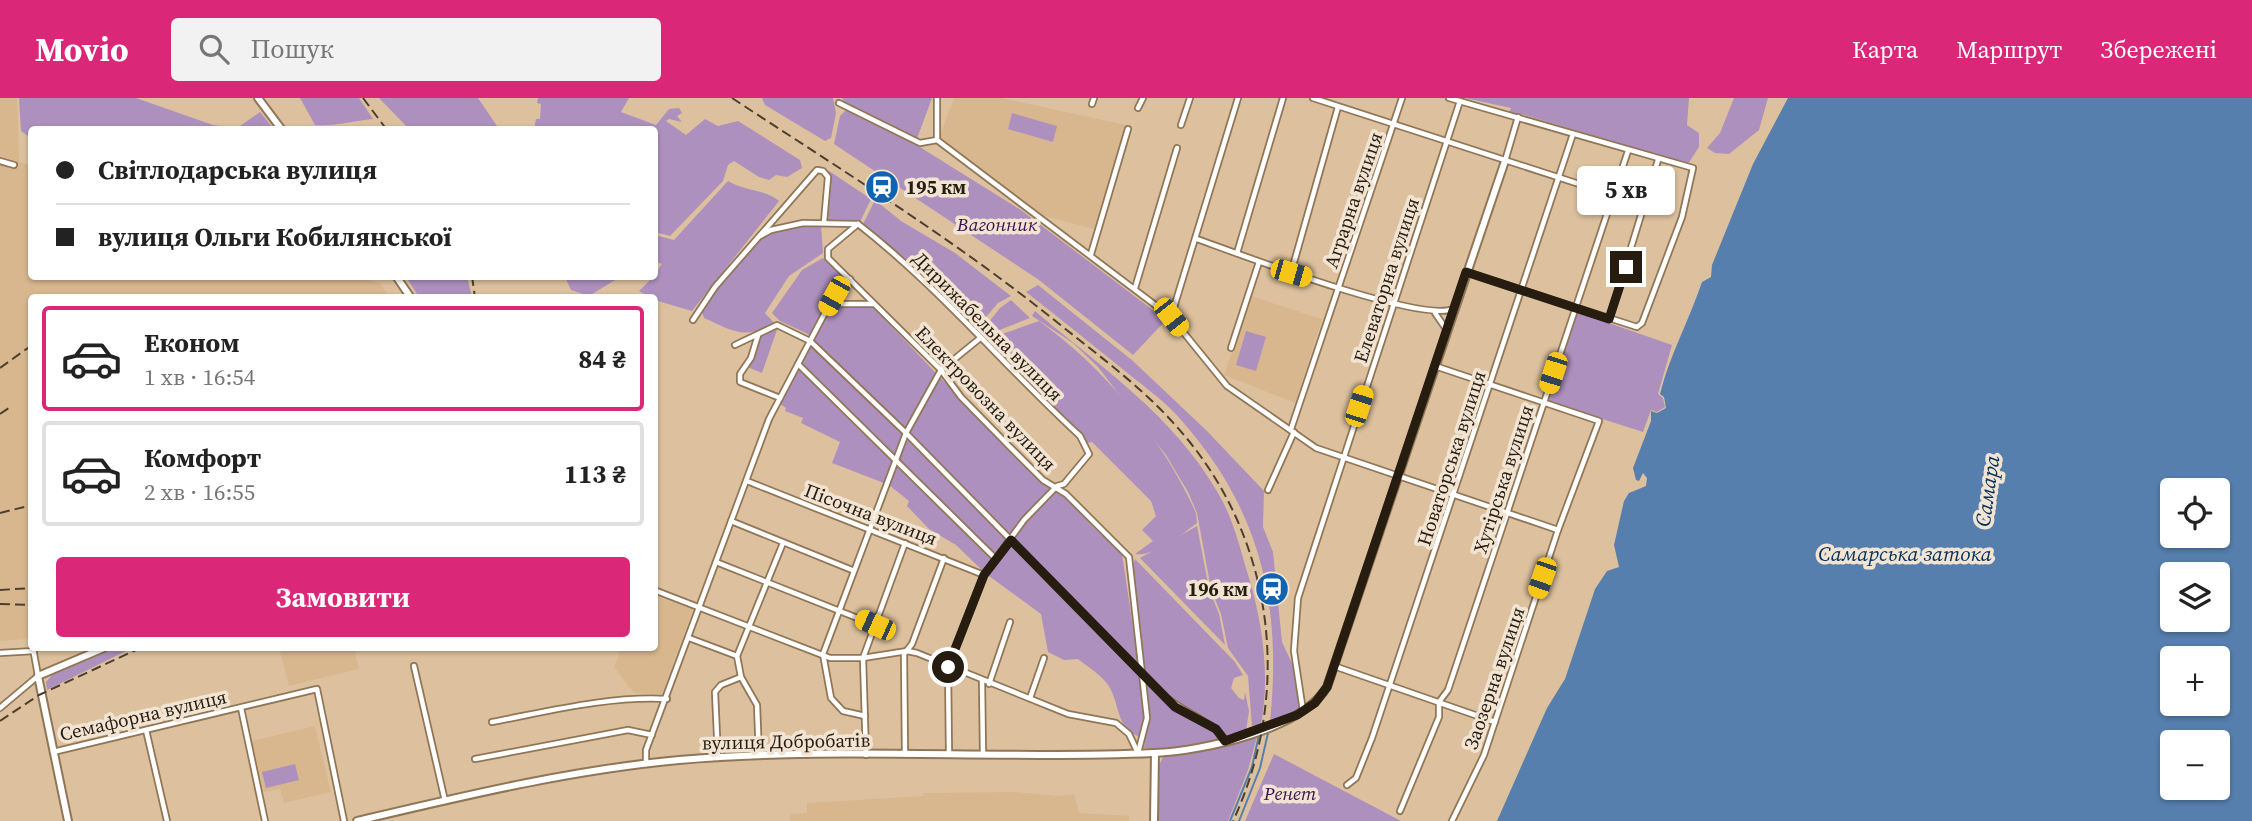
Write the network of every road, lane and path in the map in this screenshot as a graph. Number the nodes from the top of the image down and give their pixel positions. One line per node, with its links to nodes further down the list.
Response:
1 (258, 98): 19 (street)
2 (937, 98): 22 (street)
3 (1094, 98): 13 (street)
4 (1143, 98): 15 (street)
5 (1190, 98): 17 (street)
6 (1238, 98): 35 (street)
7 (1283, 98): 36 (street)
8 (1313, 98): 14 (street)
9 (1402, 98): 18 (street, Аграрна вулиця)
10 (1449, 98): 11 (street)
11 (1460, 101): 16 (street); 23 (street, Елеваторна вулиця)
12 (839, 103): 22 (street)
13 (1092, 104)
14 (1338, 107): 18 (street); 40 (street)
15 (1138, 108)
16 (1518, 117): 21 (street); 28 (street)
17 (1181, 125)
18 (1393, 125): 23 (street); 42 (street, Аграрна вулиця)
19 (279, 126)
20 (1128, 129): 37 (street)
21 (1573, 134): 25 (street); 30 (street, Новаторська вулиця)
22 (937, 140): 37 (street)
23 (1447, 142): 28 (street); 45 (street, Елеваторна вулиця)
24 (1177, 148): 43 (street)
25 (1628, 151): 26 (street); 31 (street, Хутірська вулиця)
26 (1658, 160): 52 (street); 52 (street)
27 (0, 161): 29 (street)
28 (1505, 161): 30 (street); 39 (street)
29 (14, 165)
30 (1559, 177): 31 (street); 44 (street, Новаторська вулиця)
31 (1613, 195): 47 (street, Хутірська вулиця)
32 (824, 222): 33 (street); 34 (street); 34 (street)
33 (858, 224): 41 (street, Електровозна вулиця); 56 (street, Дирижабельна вулиця)
34 (758, 237): 53 (street)
35 (1197, 239): 36 (street); 51 (street)
36 (1237, 253): 38 (street)
37 (1091, 254): 43 (street)
38 (1259, 262): 40 (street); 59 (street)
39 (1466, 272): 44 (street); 49 (street)
40 (1291, 273): 42 (street)
41 (850, 279): 46 (street, Електровозна вулиця); 48 (street)
42 (1339, 287): 45 (street); 66 (street, Аграрна вулиця)
43 (1135, 288): 51 (street)
44 (1522, 290): 47 (street); 63 (street, Новаторська вулиця)
45 (1394, 303): 50 (street); 68 (street, Елеваторна вулиця)
46 (874, 304): 48 (street); 62 (street, Електровозна вулиця)
47 (1574, 307): 52 (street); 65 (street, Хутірська вулиця)
48 (827, 309): 57 (street)
49 (1453, 310): 50 (street); 54 (street)
50 (1434, 313): 54 (street)
51 (1171, 317): 66 (street)
52 (1609, 319)
53 (693, 320)
54 (1446, 329): 61 (street)
55 (758, 334): 57 (street); 58 (street); 64 (street)
56 (979, 339): 62 (street); 72 (street, Дирижабельна вулиця)
57 (810, 341): 60 (street); 67 (street)
58 (735, 345)
59 (1231, 348)
60 (798, 364): 64 (street); 69 (street)
61 (1435, 366): 63 (street); 70 (street)
62 (941, 370): 67 (street); 72 (street, Електровозна вулиця)
63 (1490, 385): 65 (street); 74 (street, Новаторська вулиця)
64 (780, 398): 71 (street)
65 (1543, 403): 75 (street, Хутірська вулиця); 78 (street, Заозерна вулиця)
66 (1292, 431): 68 (street); 73 (street, Аграрна вулиця)
67 (906, 433): 69 (street); 79 (street)
68 (1342, 457): 70 (street); 118 (street, Елеваторна вулиця)
69 (895, 458): 77 (street); 83 (street)
70 (1398, 477): 74 (street); 105 (street)
71 (747, 481): 76 (street); 77 (street, Пісочна вулиця)
72 (1057, 486): 79 (street); 107 (street, Електровозна вулиця)
73 (1268, 489)
74 (1453, 497): 75 (street); 112 (street, Новаторська вулиця)
75 (1507, 513): 78 (street); 115 (street, Хутірська вулиця)
76 (731, 521): 80 (street); 84 (street)
77 (869, 529): 81 (street, Пісочна вулиця); 85 (street)
78 (1558, 530): 121 (street, Заозерна вулиця)
79 (1011, 540): 83 (street); 107 (street)
80 (783, 543): 85 (street); 87 (street)
81 (905, 543): 82 (street, Пісочна вулиця); 92 (street)
82 (944, 558): 86 (street, Пісочна вулиця); 98 (street)
83 (996, 559): 86 (street)
84 (716, 562): 87 (street); 89 (street)
85 (852, 570): 90 (street)
86 (984, 575): 106 (street)
87 (766, 583): 90 (street); 93 (street)
88 (658, 591): 89 (street)
89 (699, 606): 93 (street); 94 (street)
90 (839, 609): 92 (street); 100 (street)
91 (1010, 622): 111 (street)
92 (875, 625): 102 (street)
93 (750, 626): 100 (street); 101 (street)
94 (690, 638): 101 (street); 114 (street)
95 (28, 650): 99 (street)
96 (34, 651): 108 (street)
97 (97, 651): 108 (street)
98 (907, 651): 102 (street); 106 (street); 128 (street)
99 (0, 653)
100 (823, 654): 102 (street); 119 (street)
101 (737, 656): 109 (street)
102 (863, 658): 119 (street)
103 (1044, 658): 113 (street)
104 (414, 666): 137 (street)
105 (1334, 666): 112 (street); 118 (street)
106 (948, 667): 110 (street); 129 (street)
107 (1141, 671): 124 (street); 126 (street)
108 (38, 676): 116 (street); 125 (street, Семафорна вулиця)
109 (741, 677): 132 (street); 133 (street)
110 (982, 681): 111 (street); 130 (street)
111 (989, 684): 113 (street)
112 (1390, 684): 115 (street); 136 (street, Новаторська вулиця)
113 (1030, 698): 126 (street)
114 (667, 699): 120 (street); 123 (street)
115 (1439, 702): 121 (street); 138 (street, Хутірська вулиця)
116 (0, 708)
117 (241, 708): 122 (street, Семафорна вулиця); 141 (street); 142 (street, Семафорна вулиця)
118 (1303, 712): 124 (street, вулиця Добробатів)
119 (865, 716): 131 (street)
120 (492, 722)
121 (1494, 722): 145 (street, Заозерна вулиця)
122 (146, 730): 125 (street, Семафорна вулиця); 140 (street)
123 (652, 734): 134 (street); 135 (street)
124 (1225, 741): 127 (street, вулиця Добробатів)
125 (52, 752): 139 (street)
126 (1138, 753): 127 (street, вулиця Добробатів); 130 (street, вулиця Добробатів)
127 (1155, 753): 144 (street)
128 (905, 754): 129 (street, вулиця Добробатів); 131 (street, вулиця Добробатів)
129 (949, 754): 130 (street, вулиця Добробатів)
130 (983, 754)
131 (866, 755): 132 (street, вулиця Добробатів)
132 (759, 757): 133 (street, вулиця Добробатів)
133 (718, 758): 135 (street, вулиця Добробатів)
134 (475, 759)
135 (646, 764): 137 (street, вулиця Добробатів)
136 (1347, 785)
137 (445, 801): 143 (street, вулиця Добробатів)
138 (1401, 811)
139 (68, 821)
140 (167, 821)
141 (265, 821)
142 (344, 821)
143 (357, 821)
144 (1154, 821)
145 (1452, 821)

